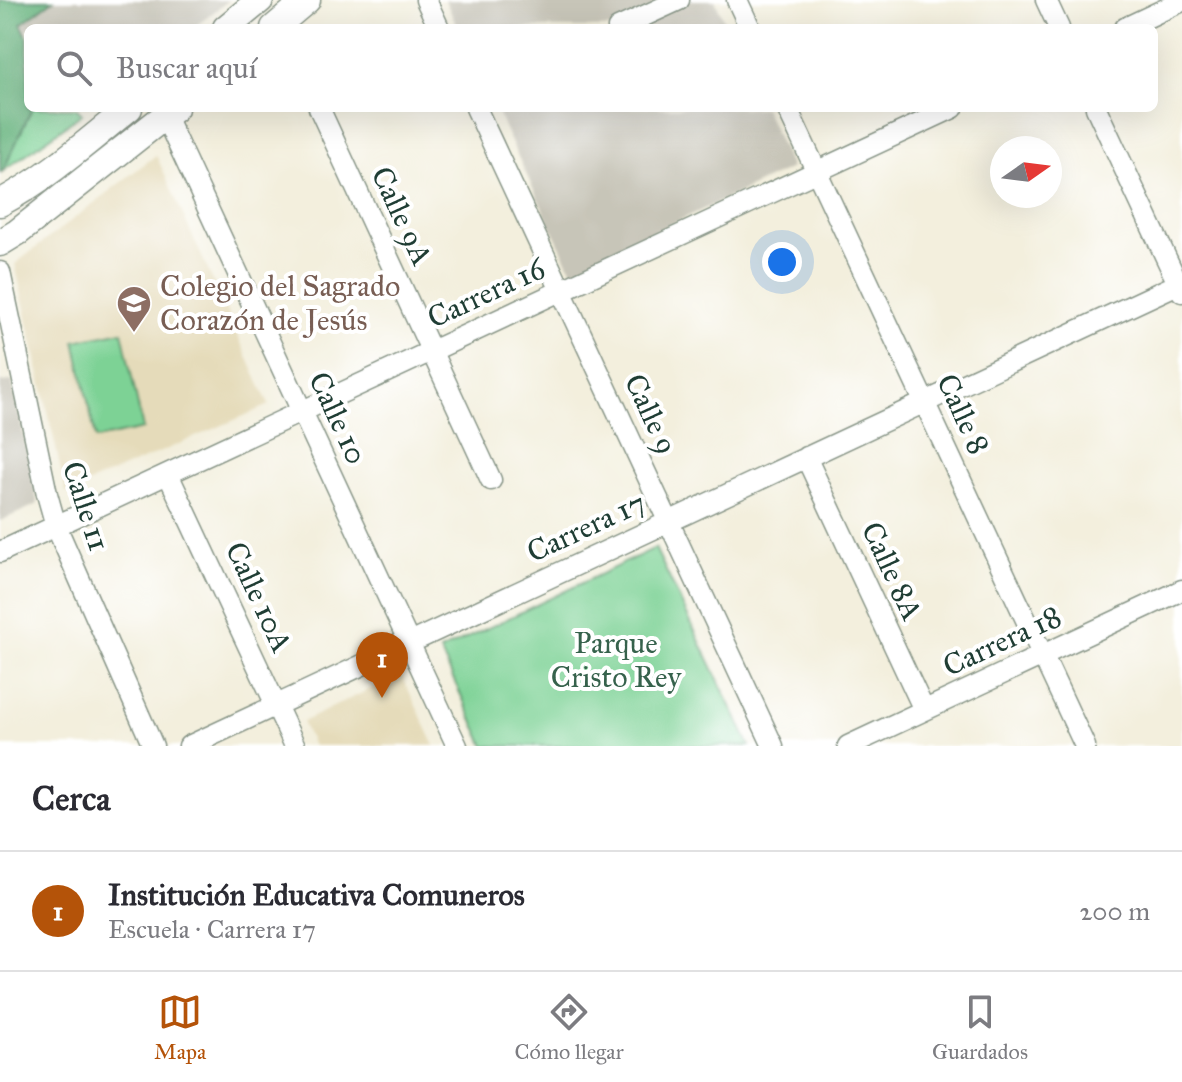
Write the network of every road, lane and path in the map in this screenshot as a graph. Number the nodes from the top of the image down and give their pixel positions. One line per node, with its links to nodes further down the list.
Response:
1 (260, 0): 8 (main road)
2 (307, 0): 9 (main road)
3 (426, 0): 10 (street)
4 (679, 0): 11 (street)
5 (737, 0): 12 (street)
6 (1046, 0): 13 (street)
7 (1182, 1): 14 (street)
8 (231, 24)
9 (280, 24)
10 (437, 24)
11 (627, 24)
12 (748, 24)
13 (1057, 24)
14 (1133, 24)
15 (124, 112): 23 (main road)
16 (170, 112): 24 (main road); 31 (street, Calle 10)
17 (321, 112): 29 (street, Calle 9A)
18 (478, 112): 27 (street, Calle 9)
19 (789, 112): 22 (street, Calle 8)
20 (944, 112): 22 (street, Carrera 16)
21 (1098, 112): 26 (street)
22 (817, 172): 27 (street, Carrera 16); 30 (street, Calle 8)
23 (0, 203)
24 (0, 243)
25 (0, 272): 28 (street, Calle 11)
26 (1181, 286): 30 (street, Carrera 17)
27 (561, 291): 29 (street, Carrera 16); 35 (street, Calle 9)
28 (6, 338): 36 (street, Calle 11)
29 (431, 351): 31 (street, Carrera 16); 34 (street, Calle 9A)
30 (924, 402): 32 (street, Carrera 17); 40 (street, Calle 8)
31 (302, 412): 33 (street, Carrera 16); 39 (street, Calle 10)
32 (806, 457): 35 (street, Carrera 17); 42 (street, Calle 8A)
33 (168, 474): 36 (street, Carrera 16); 41 (street, Calle 10A)
34 (491, 480)
35 (668, 522): 39 (street, Carrera 17); 47 (street, Calle 9)
36 (56, 526): 37 (street, Carrera 16); 43 (street, Calle 11)
37 (0, 552)
38 (1182, 590): 40 (street, Carrera 18)
39 (409, 643): 41 (street, Carrera 17); 46 (street, Calle 10)
40 (1042, 655): 42 (street, Carrera 18); 49 (street, Calle 8)
41 (276, 705): 44 (street, Carrera 17); 45 (street, Calle 10A)
42 (924, 710): 48 (street, Carrera 18)
43 (153, 746)
44 (189, 746)
45 (295, 746)
46 (457, 746)
47 (773, 746)
48 (848, 746)
49 (1085, 746)

